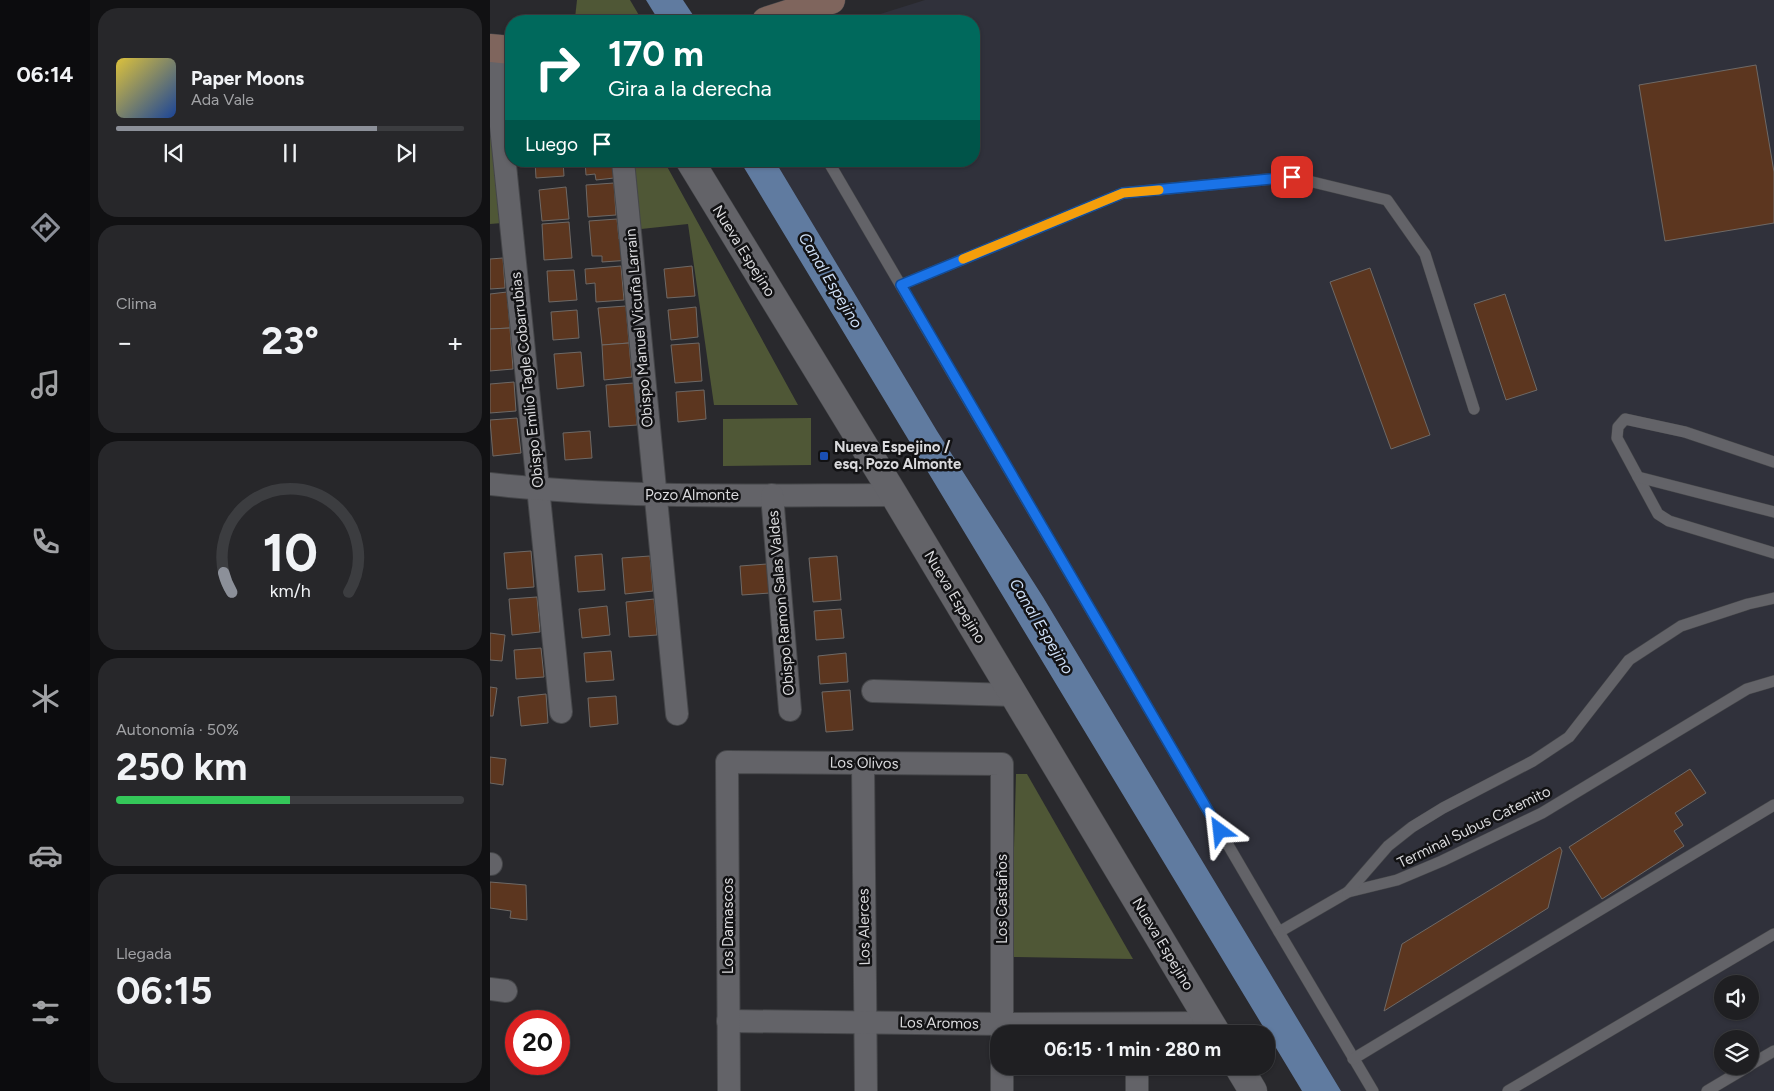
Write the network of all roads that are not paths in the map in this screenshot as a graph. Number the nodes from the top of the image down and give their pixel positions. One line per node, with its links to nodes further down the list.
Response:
1 (831, 0): 2 (main road)
2 (785, 15)
3 (498, 49): 4 (street, Obispo Emilio Tagle Cobarrubias)
4 (505, 126)
5 (509, 167): 14 (street, Obispo Emilio Tagle Cobarrubias)
6 (624, 167): 15 (street, Obispo Manuel Vicuña Larrain)
7 (694, 167): 17 (street, Nueva Espejino)
8 (832, 167): 9 (lane)
9 (901, 285): 10 (lane); 32 (lane)
10 (1474, 409)
11 (1774, 462): 12 (lane)
12 (1638, 476): 18 (lane); 19 (lane)
13 (490, 484): 14 (street, Pozo Almonte)
14 (538, 490): 15 (street, Pozo Almonte); 25 (street, Obispo Emilio Tagle Cobarrubias)
15 (655, 495): 16 (street, Pozo Almonte); 26 (street, Obispo Manuel Vicuña Larrain)
16 (772, 495): 17 (street, Pozo Almonte); 24 (street, Obispo Ramon Salas Valdes)
17 (894, 495): 23 (street, Nueva Espejino)
18 (1774, 512)
19 (1774, 553)
20 (1774, 598): 31 (lane)
21 (1774, 680): 31 (lane, Terminal Subus Catemito)
22 (873, 691): 23 (street)
23 (1014, 695): 37 (street, Nueva Espejino)
24 (790, 710)
25 (561, 712)
26 (677, 714)
27 (727, 762): 28 (street, Los Olivos); 34 (street, Los Damascos)
28 (863, 763): 29 (street, Los Olivos); 35 (street, Los Alerces)
29 (1002, 764): 36 (street, Los Castaños)
30 (1774, 805): 40 (lane)
31 (1348, 892): 32 (lane, Terminal Subus Catemito)
32 (1279, 932): 40 (lane)
33 (1774, 934): 52 (lane)
34 (728, 1021): 35 (street, Los Aromos); 46 (street, Los Damascos)
35 (865, 1022): 38 (street, Los Aromos); 47 (street, Los Alerces)
36 (1002, 1025)
37 (1212, 1025)
38 (990, 1028)
39 (1774, 1051): 41 (lane)
40 (1353, 1058): 51 (lane)
41 (1759, 1060)
42 (1002, 1075): 48 (street)
43 (1137, 1075): 49 (street)
44 (1243, 1075): 50 (street)
45 (1734, 1075): 53 (lane)
46 (729, 1091)
47 (866, 1091)
48 (1002, 1091)
49 (1137, 1091)
50 (1253, 1091)
51 (1373, 1091)
52 (1508, 1091)
53 (1707, 1091)

